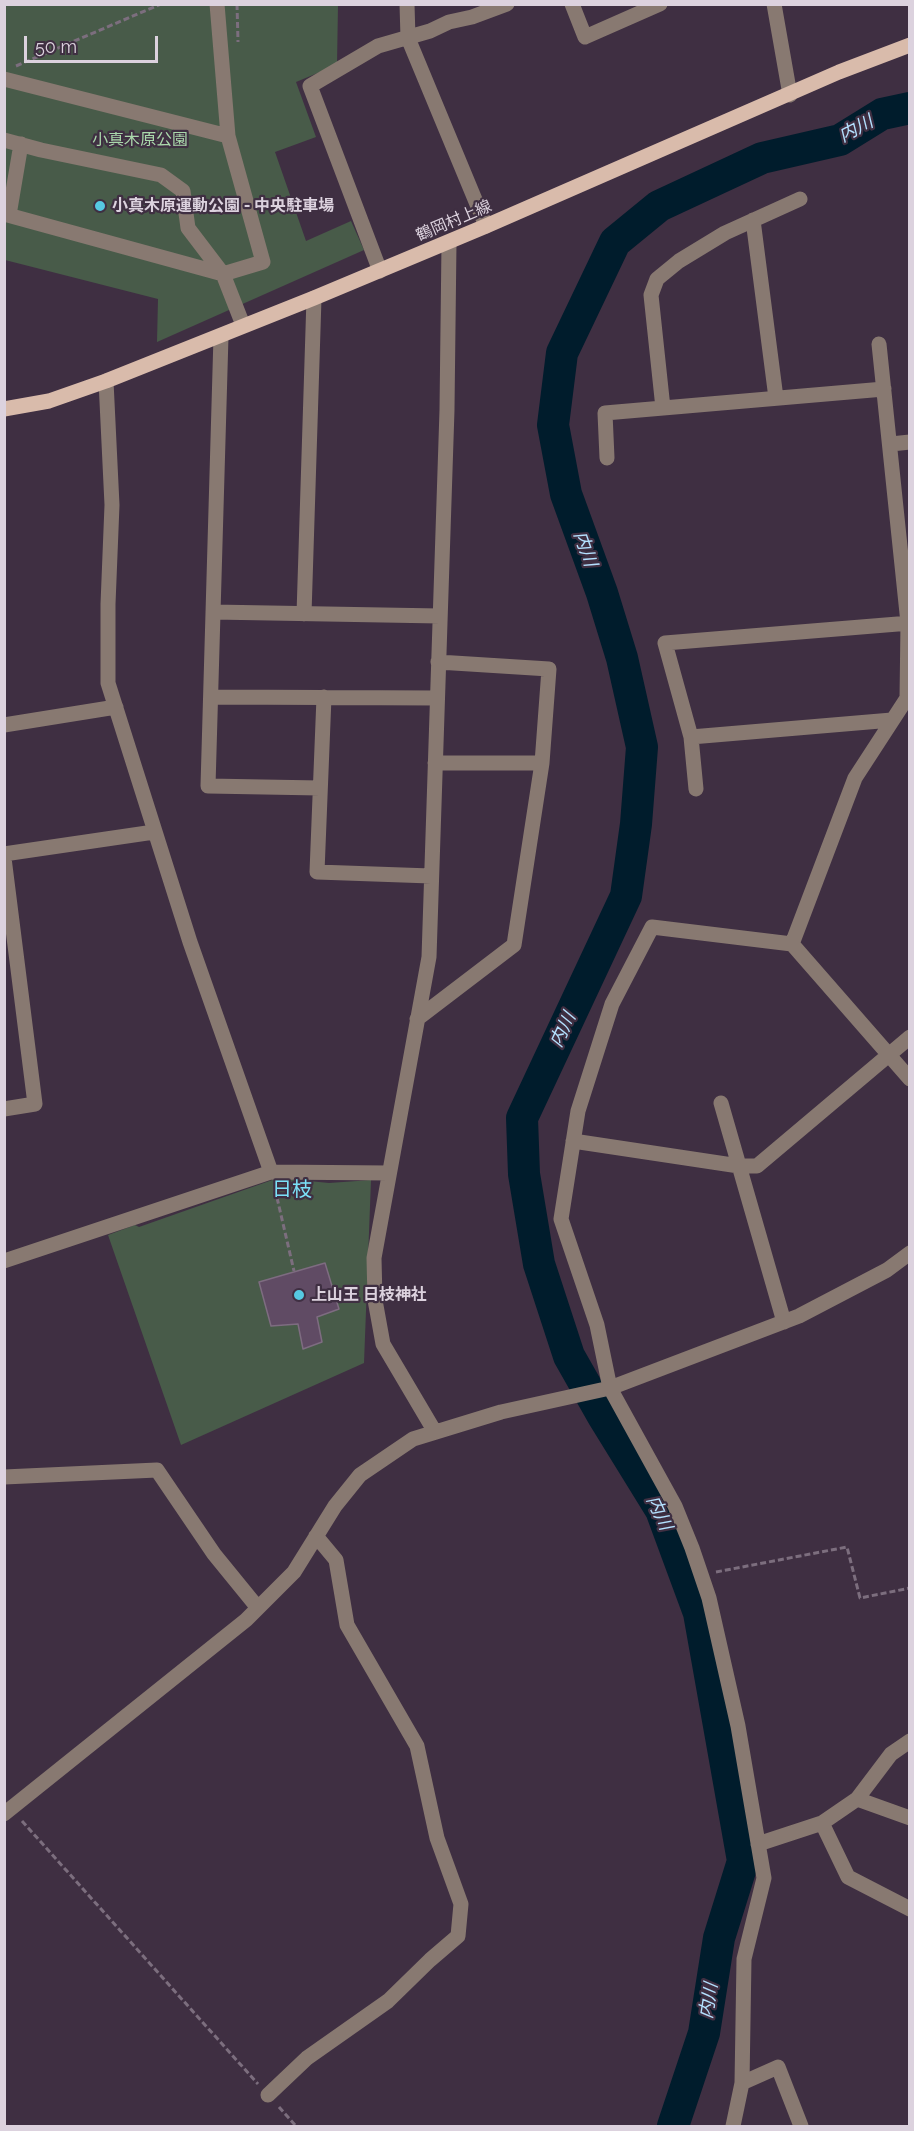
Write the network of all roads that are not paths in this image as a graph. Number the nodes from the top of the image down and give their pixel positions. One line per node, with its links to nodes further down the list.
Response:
1 (217, 4): 11 (street)
2 (407, 4): 7 (street)
3 (507, 4): 7 (street)
4 (572, 4): 5 (street)
5 (660, 4)
6 (774, 4): 10 (street)
7 (408, 38): 17 (street); 19 (street)
8 (909, 45): 10 (main road, 鶴岡村上線)
9 (8, 73): 11 (street)
10 (789, 95): 17 (main road, 鶴岡村上線)
11 (228, 136): 20 (street)
12 (4, 140): 13 (street)
13 (21, 144): 15 (street); 20 (street)
14 (800, 199): 16 (street)
15 (7, 214): 20 (street)
16 (753, 220): 27 (street); 28 (street)
17 (486, 226): 18 (main road, 鶴岡村上線)
18 (449, 243): 19 (main road, 鶴岡村上線); 35 (street)
19 (380, 271): 21 (main road, 鶴岡村上線)
20 (223, 274): 22 (street)
21 (314, 298): 22 (main road, 鶴岡村上線); 34 (street)
22 (243, 325): 23 (main road, 鶴岡村上線)
23 (221, 336): 25 (main road, 鶴岡村上線); 33 (street)
24 (879, 344): 26 (street)
25 (106, 381): 29 (main road, 鶴岡村上線); 41 (street)
26 (884, 389): 27 (street); 31 (street)
27 (776, 398): 28 (street)
28 (663, 408): 32 (street)
29 (4, 410)
30 (909, 442): 31 (street)
31 (891, 444): 36 (street)
32 (607, 458)
33 (213, 612): 34 (street); 38 (street)
34 (304, 614): 35 (street)
35 (440, 616): 37 (street)
36 (909, 623): 42 (street); 44 (street)
37 (438, 662): 40 (street); 46 (street)
38 (211, 697): 39 (street); 47 (street)
39 (324, 698): 40 (street); 47 (street)
40 (437, 698): 45 (street)
41 (116, 707): 43 (street); 49 (street)
42 (892, 720): 44 (street); 52 (street)
43 (4, 725)
44 (691, 737): 48 (street)
45 (435, 763): 46 (street); 51 (street)
46 (542, 763): 53 (street)
47 (320, 788): 51 (street)
48 (696, 789)
49 (154, 832): 50 (street); 61 (street)
50 (4, 856): 58 (street)
51 (431, 876): 53 (street)
52 (792, 944): 55 (street); 59 (street)
53 (417, 1018): 62 (street)
54 (909, 1037): 55 (street)
55 (888, 1055): 56 (street); 60 (street)
56 (909, 1079)
57 (721, 1103): 60 (street)
58 (4, 1109)
59 (573, 1141): 60 (street); 66 (street)
60 (739, 1166): 65 (street)
61 (271, 1172): 62 (street); 64 (street)
62 (389, 1173): 67 (street)
63 (909, 1253): 65 (street)
64 (4, 1261)
65 (784, 1322): 66 (street)
66 (610, 1388): 67 (street); 76 (street)
67 (435, 1432): 69 (street)
68 (4, 1478): 70 (street)
69 (316, 1536): 70 (street); 79 (street)
70 (258, 1608): 73 (street)
71 (909, 1741): 72 (street)
72 (857, 1799): 74 (street); 75 (street)
73 (8, 1811)
74 (909, 1818)
75 (822, 1824): 76 (street); 77 (street)
76 (758, 1844): 78 (street)
77 (909, 1909)
78 (742, 2083): 80 (street); 81 (street)
79 (268, 2095)
80 (733, 2127)
81 (801, 2127)

